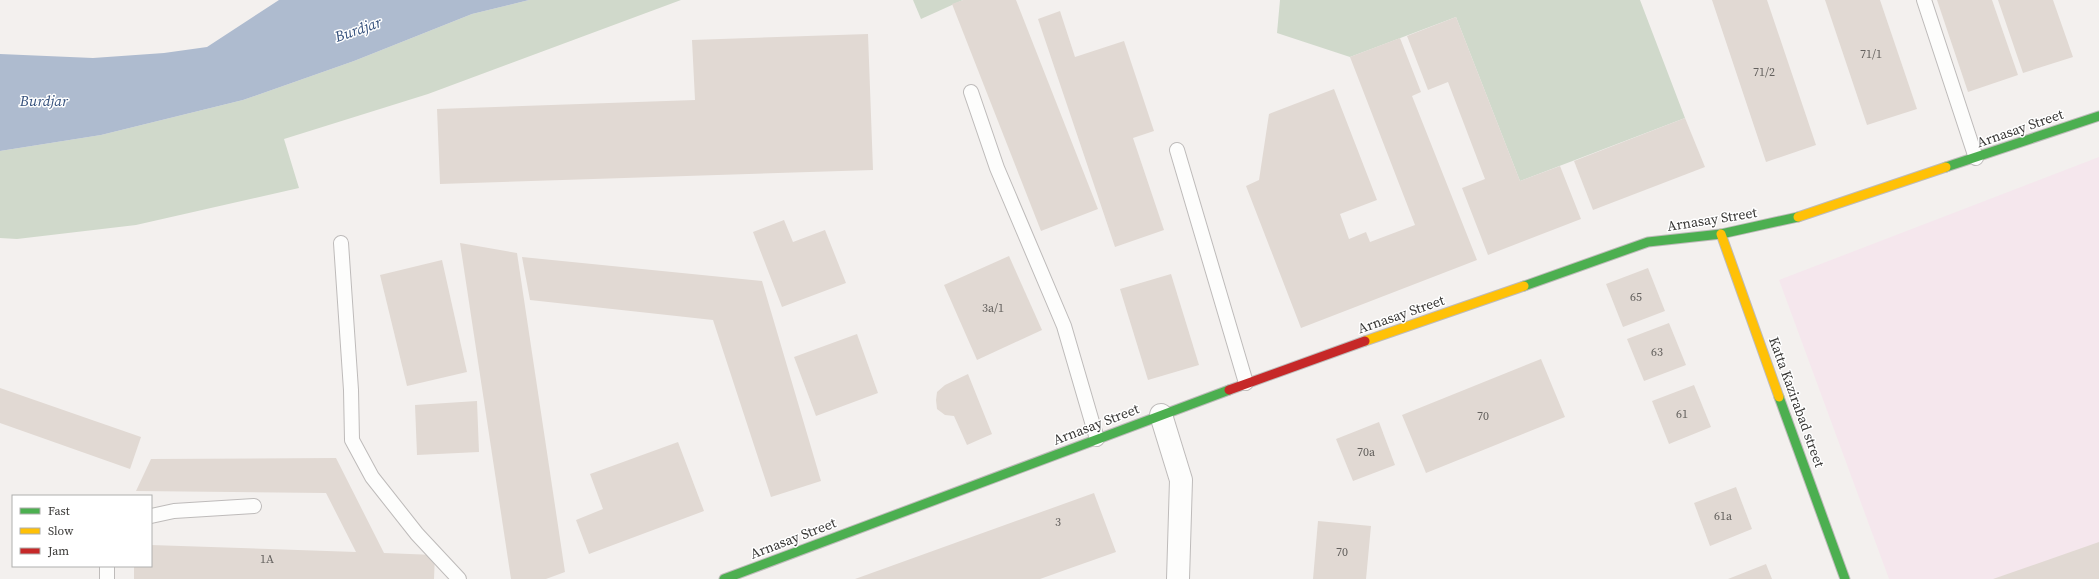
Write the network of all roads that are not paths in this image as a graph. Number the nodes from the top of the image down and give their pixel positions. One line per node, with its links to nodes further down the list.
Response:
1 (1924, 0): 5 (lane)
2 (971, 92): 10 (lane)
3 (2099, 116): 5 (street, Arnasay Street)
4 (1177, 150): 8 (lane)
5 (1976, 158): 6 (street, Arnasay Street)
6 (1721, 234): 8 (street, Arnasay Street); 18 (street, Katta Kazirabad street)
7 (341, 243): 15 (lane)
8 (1246, 383): 9 (street, Arnasay Street)
9 (1161, 415): 10 (street, Arnasay Street); 17 (street)
10 (1097, 439): 16 (street, Arnasay Street)
11 (254, 506): 12 (lane)
12 (152, 516)
13 (107, 567): 14 (lane)
14 (107, 579)
15 (459, 579)
16 (724, 579)
17 (1178, 579)
18 (1845, 579)

